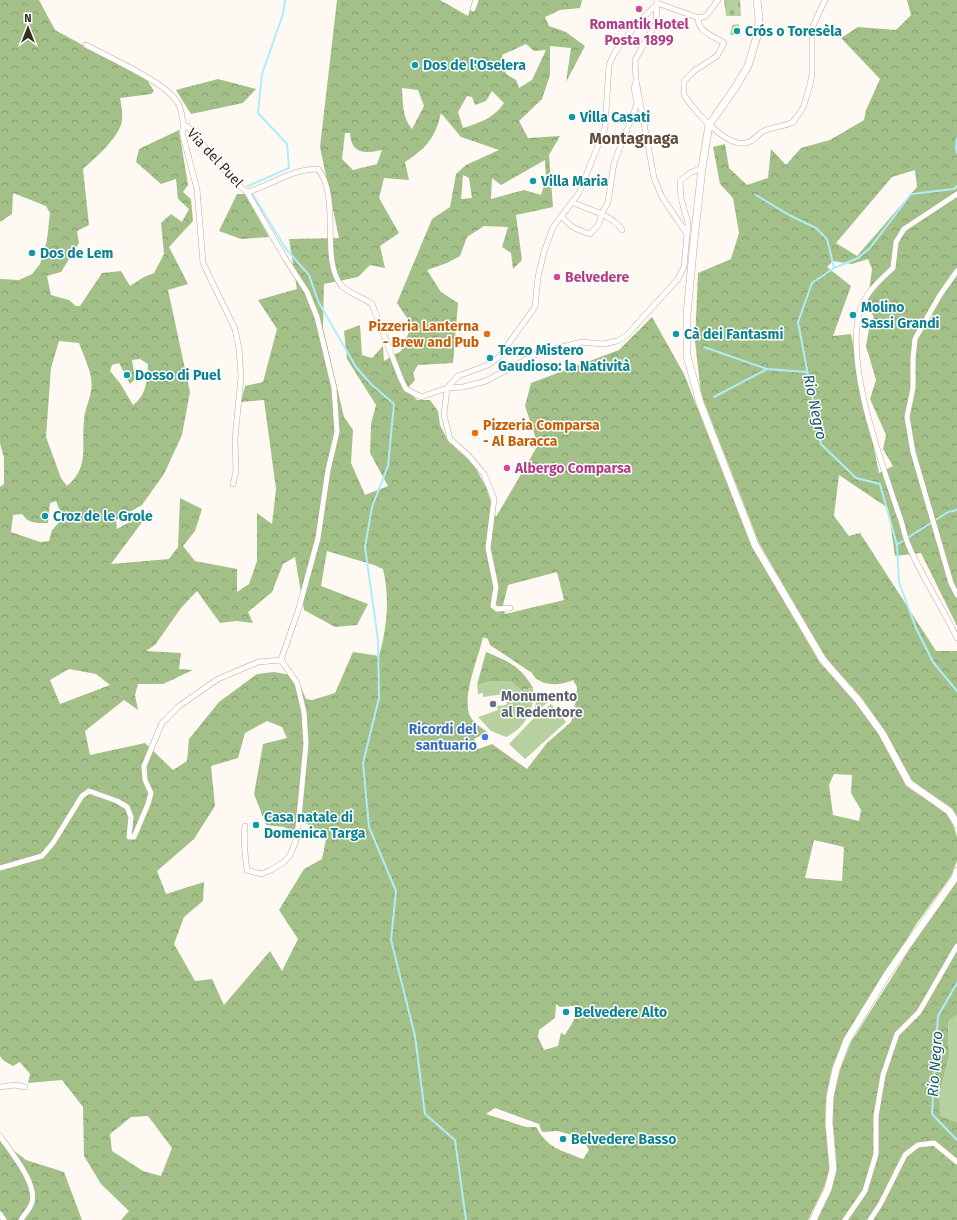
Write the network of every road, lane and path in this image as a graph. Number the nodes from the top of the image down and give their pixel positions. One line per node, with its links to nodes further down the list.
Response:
1 (476, 0): 6 (street)
2 (718, 0): 7 (street)
3 (757, 0): 10 (main road)
4 (825, 0): 10 (street)
5 (657, 3): 7 (street); 9 (street); 15 (street)
6 (473, 9)
7 (699, 18): 10 (street)
8 (86, 45): 11 (street)
9 (636, 80): 16 (street); 19 (street)
10 (709, 125): 12 (main road)
11 (184, 126): 13 (street, Via del Puel); 22 (street, Via del Puel)
12 (702, 168): 19 (street); 27 (main road)
13 (247, 192): 21 (street, Via del Puel); 26 (street)
14 (957, 194): 25 (street)
15 (572, 202): 16 (street); 17 (street)
16 (602, 214): 17 (street); 18 (street)
17 (562, 216): 21 (street)
18 (622, 230)
19 (687, 234): 21 (street)
20 (957, 271): 23 (street)
21 (447, 388): 24 (street)
22 (233, 484)
23 (957, 595)
24 (510, 608)
25 (957, 638)
26 (281, 660): 28 (street); 29 (street)
27 (957, 824)
28 (245, 826)
29 (0, 868)
30 (957, 872): 39 (main road)
31 (957, 946): 40 (street)
32 (0, 1087): 33 (street)
33 (25, 1087)
34 (0, 1136): 38 (street)
35 (957, 1162): 41 (street)
36 (0, 1214): 37 (street)
37 (4, 1220)
38 (21, 1220)
39 (813, 1220)
40 (845, 1220)
41 (870, 1220)

